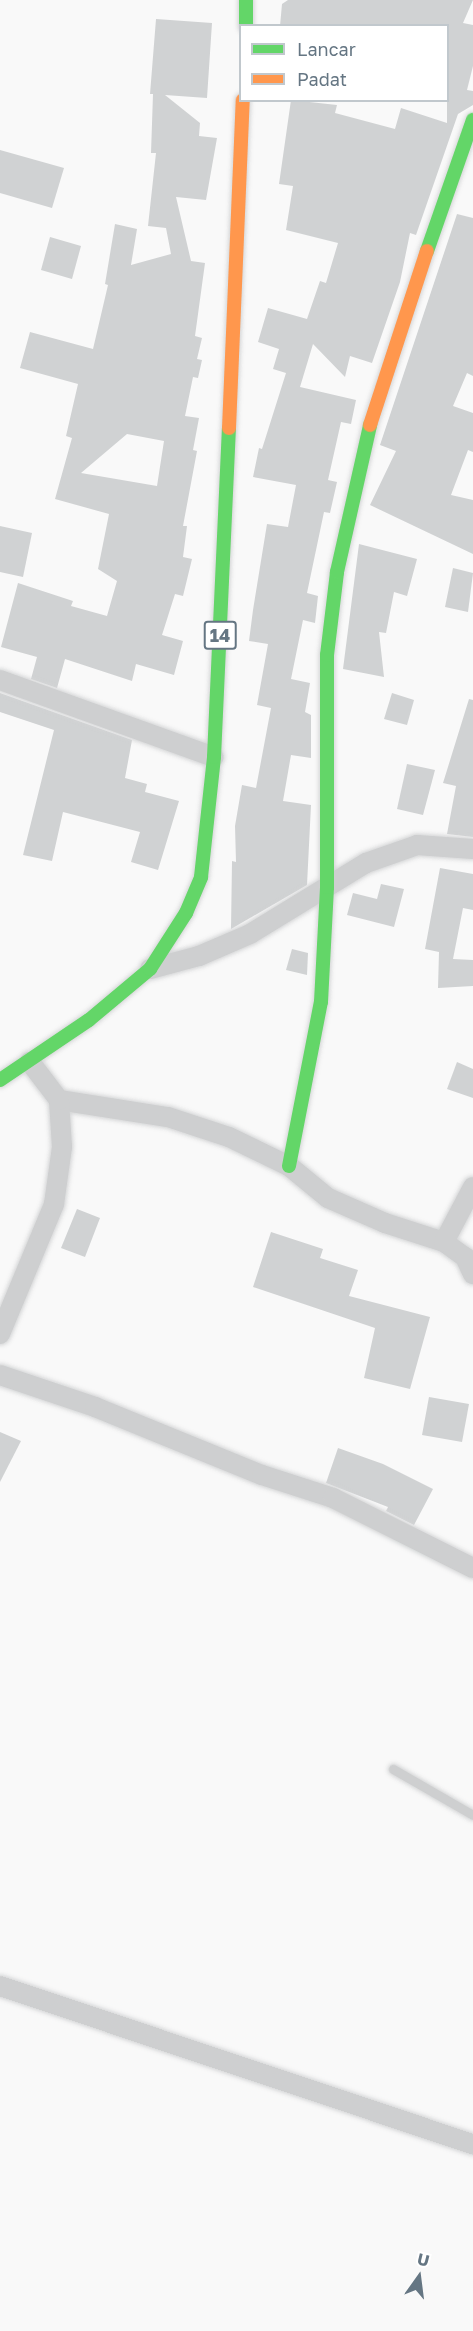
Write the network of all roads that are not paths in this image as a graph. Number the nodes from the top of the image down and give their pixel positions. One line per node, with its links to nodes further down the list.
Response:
1 (246, 0): 2 (main road)
2 (246, 24)
3 (243, 102): 6 (main road, 14)
4 (473, 120): 8 (main road)
5 (0, 680): 6 (street)
6 (214, 757): 9 (main road, 14)
7 (473, 849): 8 (street)
8 (327, 887): 9 (street); 13 (main road)
9 (150, 969): 10 (main road, 14)
10 (30, 1062): 11 (main road, 14); 12 (street)
11 (0, 1080)
12 (59, 1100): 13 (street); 17 (street)
13 (289, 1166): 15 (street)
14 (473, 1187): 15 (street)
15 (444, 1242): 16 (street)
16 (473, 1274)
17 (0, 1334)
18 (0, 1375): 19 (street)
19 (473, 1568)
20 (393, 1769): 21 (lane)
21 (473, 1815)
22 (0, 1986): 23 (street)
23 (473, 2144)

